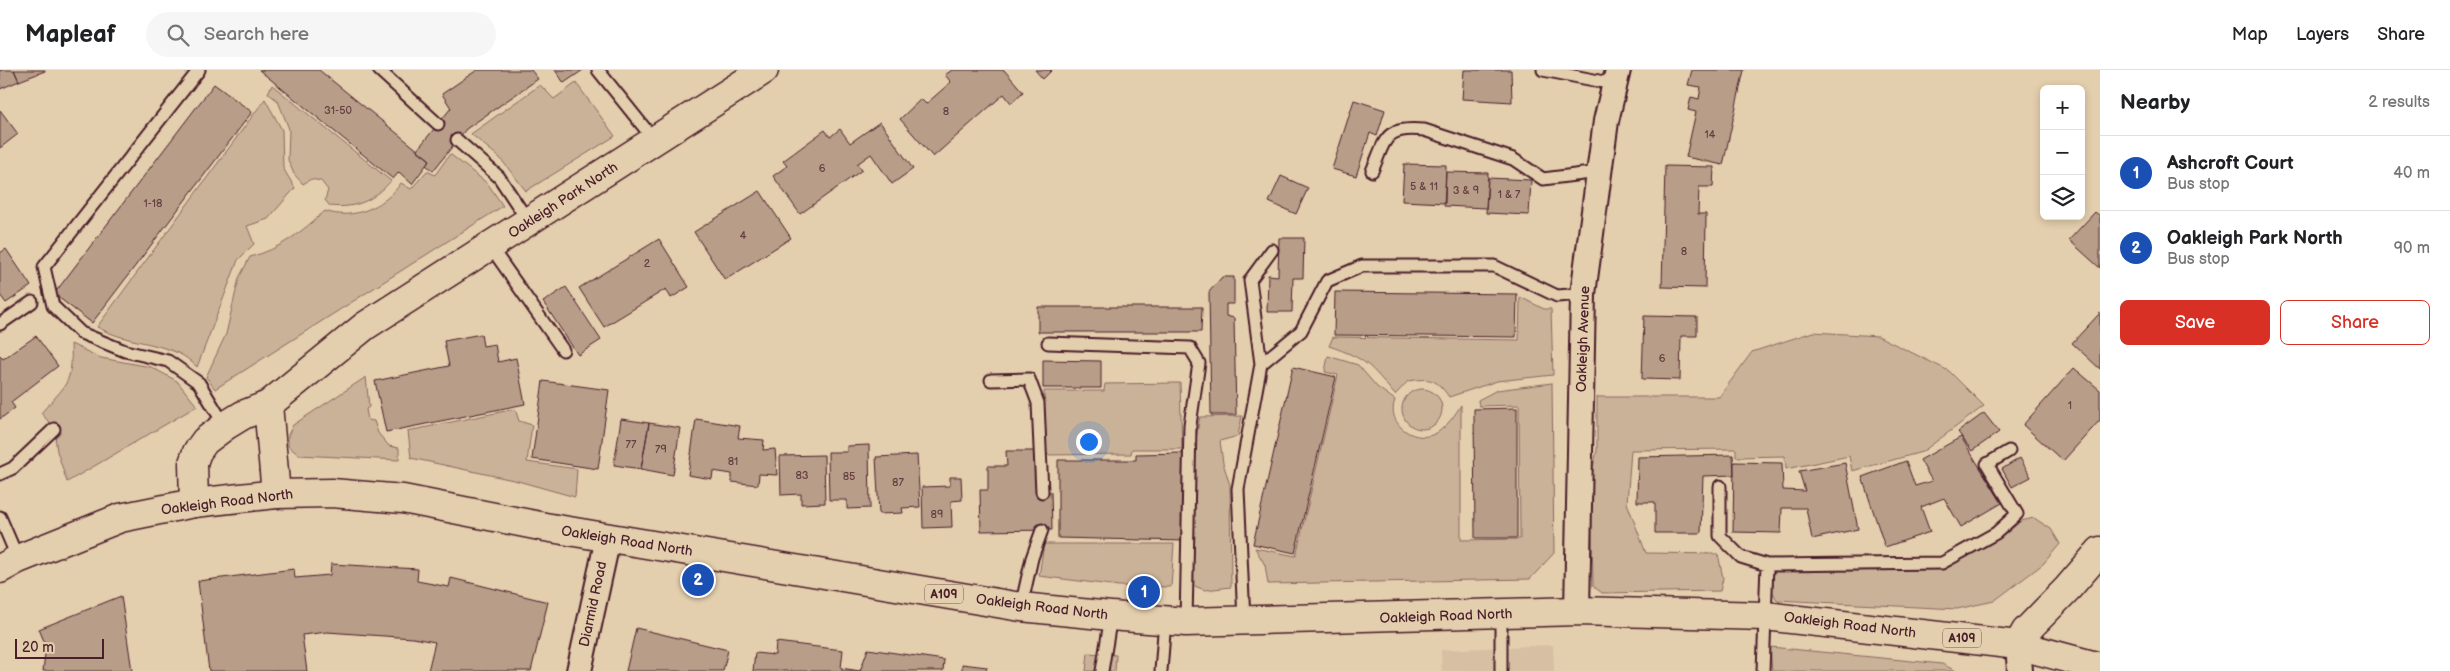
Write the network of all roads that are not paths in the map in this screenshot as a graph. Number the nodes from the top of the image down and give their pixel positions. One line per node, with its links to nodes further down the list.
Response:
1 (200, 70): 23 (lane)
2 (379, 70): 7 (lane)
3 (598, 70): 9 (lane)
4 (764, 70): 9 (main road, Oakleigh Park North)
5 (1543, 70): 6 (lane)
6 (1616, 77): 11 (street, Oakleigh Avenue)
7 (438, 124)
8 (457, 140): 12 (lane)
9 (655, 141): 12 (main road, Oakleigh Park North)
10 (1372, 172): 11 (lane)
11 (1599, 172): 15 (street, Oakleigh Avenue)
12 (529, 223): 13 (main road, Oakleigh Park North)
13 (490, 246): 19 (lane); 22 (main road, Oakleigh Park North)
14 (1272, 250): 20 (lane)
15 (1583, 294): 20 (lane); 38 (street, Oakleigh Avenue)
16 (32, 302): 17 (lane)
17 (1, 320)
18 (1048, 344): 42 (lane)
19 (563, 350)
20 (1261, 364): 43 (lane)
21 (992, 380): 28 (lane)
22 (268, 405): 23 (main road, Oakleigh Park North); 29 (main road)
23 (234, 420): 30 (main road, Oakleigh Park North)
24 (54, 429): 26 (lane)
25 (2009, 452): 36 (lane)
26 (0, 474)
27 (1720, 486): 36 (lane)
28 (1042, 492)
29 (276, 494): 30 (main road, Oakleigh Road North / A109); 33 (main road, Oakleigh Road North / A109)
30 (194, 503): 35 (main road, Oakleigh Road North / A109)
31 (0, 517): 35 (lane)
32 (1042, 530): 37 (lane)
33 (608, 538): 37 (main road, Oakleigh Road North / A109); 46 (street, Diarmid Road)
34 (2100, 551): 44 (main road)
35 (9, 564)
36 (1767, 565): 41 (lane)
37 (1021, 607): 40 (main road, Oakleigh Road North / A109)
38 (1577, 611): 39 (main road, Oakleigh Road North / A109); 41 (main road, Oakleigh Road North / A109)
39 (1501, 614): 43 (main road, Oakleigh Road North / A109); 49 (lane)
40 (1111, 616): 42 (main road, Oakleigh Road North / A109); 47 (lane)
41 (1764, 616): 44 (main road, Oakleigh Road North / A109); 50 (lane)
42 (1176, 621): 43 (main road, Oakleigh Road North / A109); 48 (lane)
43 (1244, 622)
44 (2019, 658): 45 (main road, Oakleigh Road North / A109)
45 (2100, 667)
46 (579, 671)
47 (1102, 671)
48 (1161, 671)
49 (1501, 671)
50 (1763, 671)

